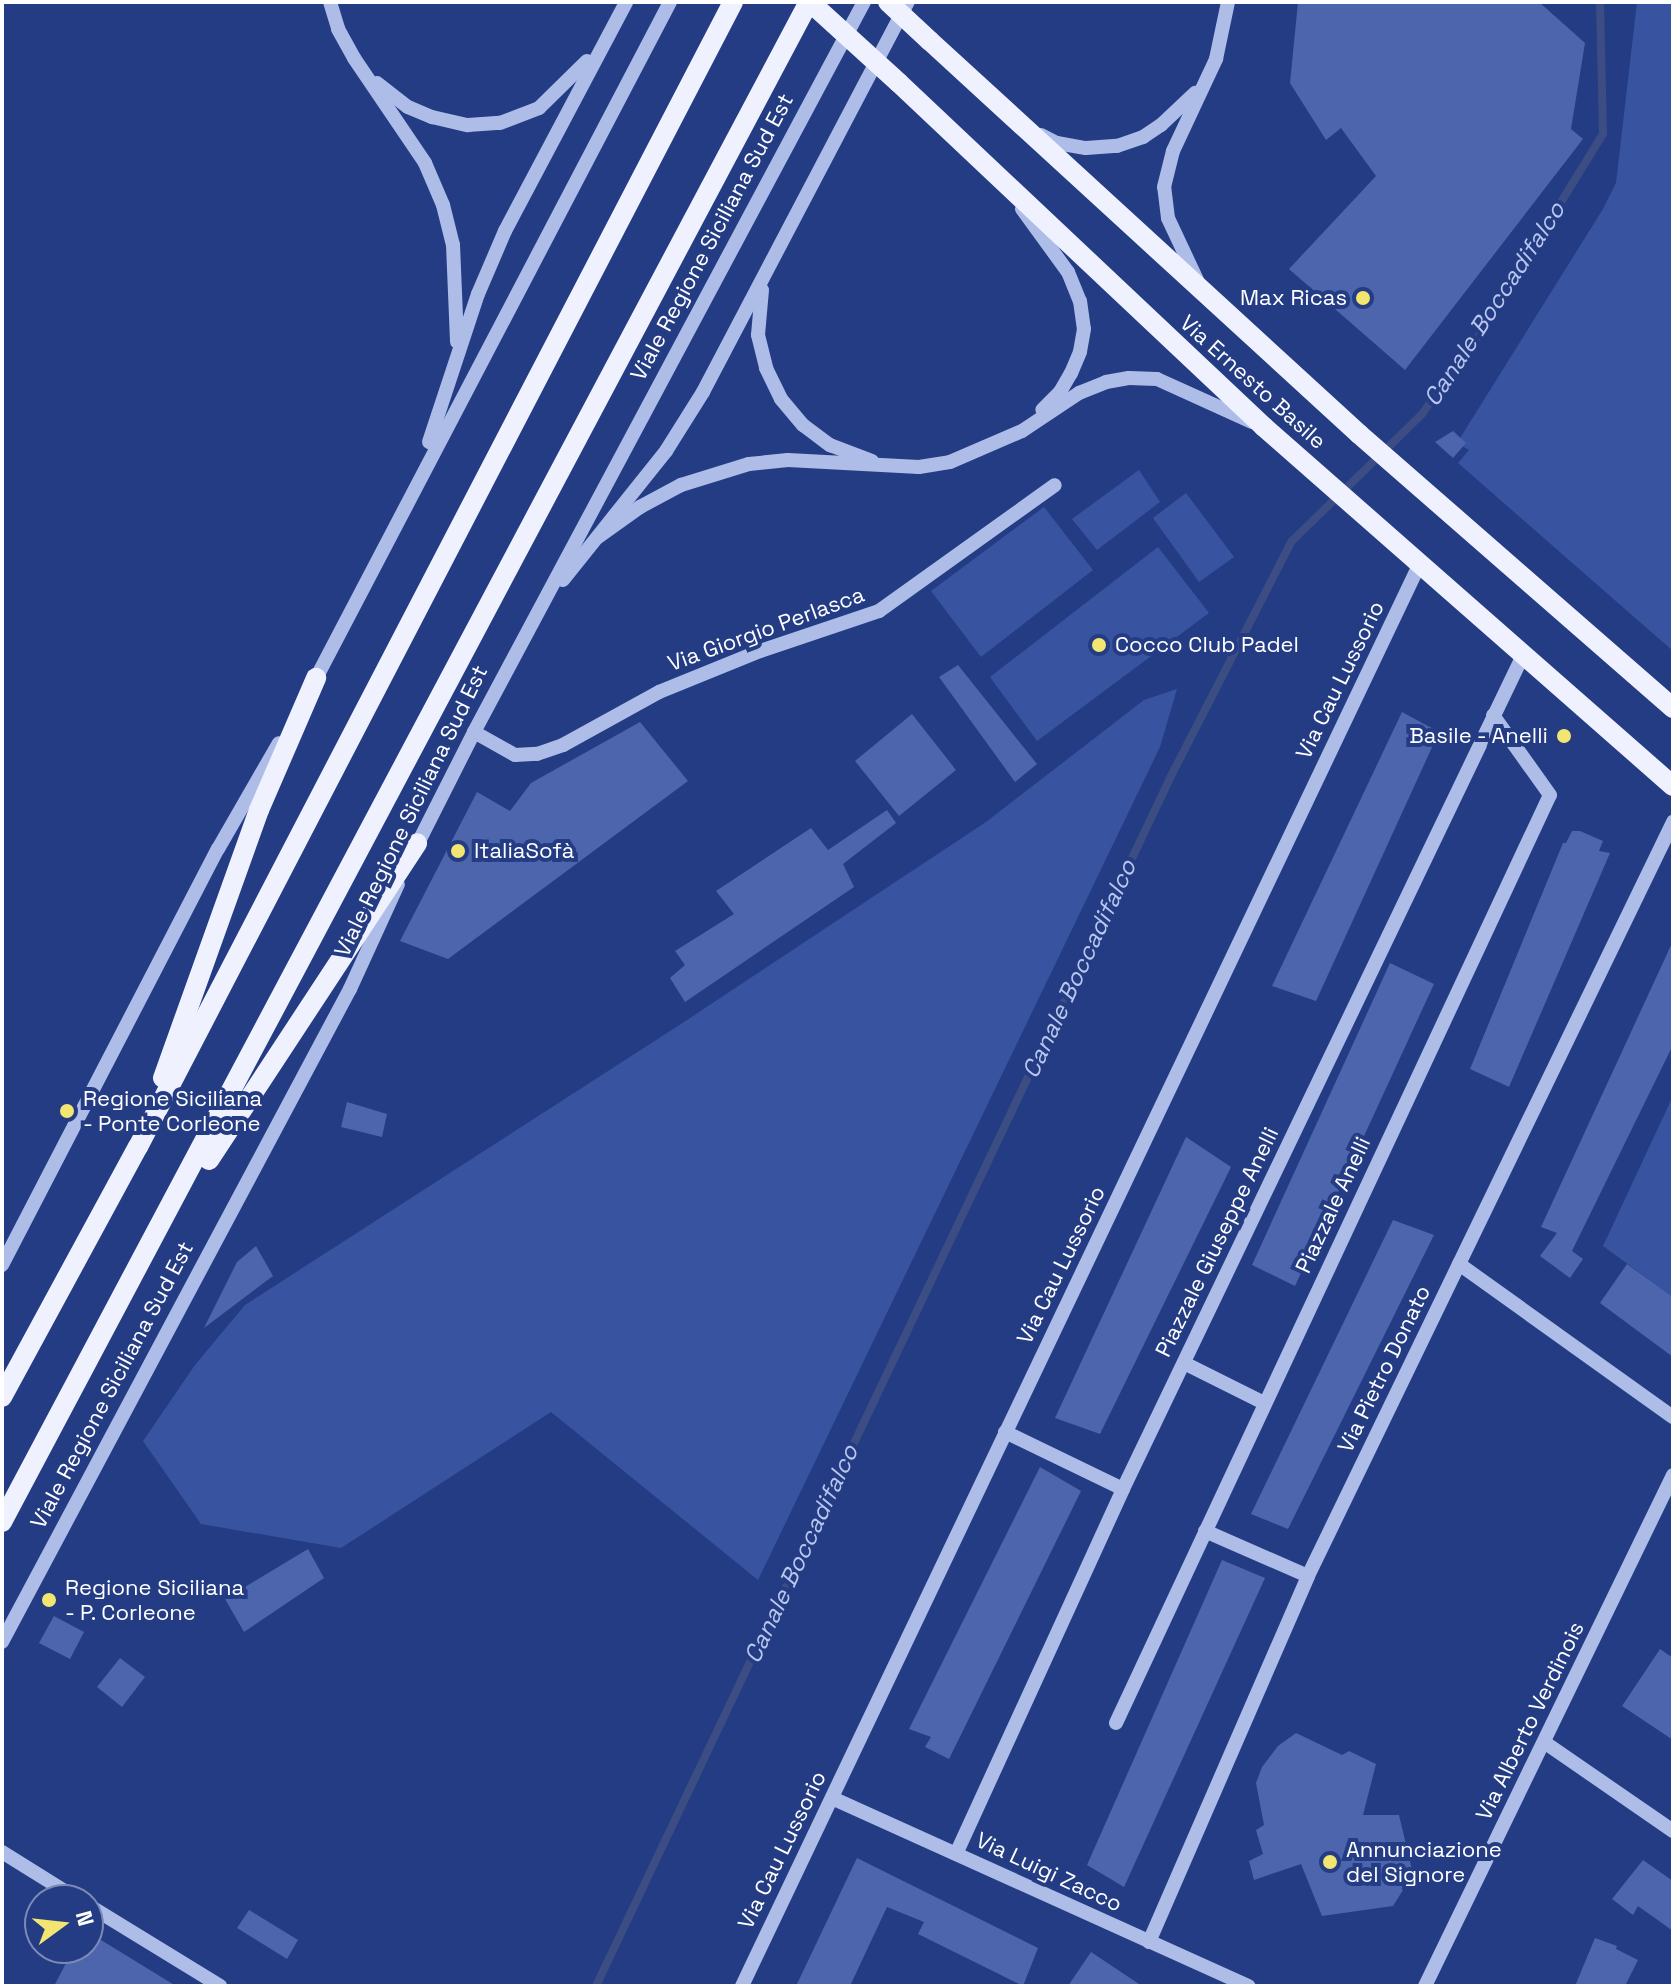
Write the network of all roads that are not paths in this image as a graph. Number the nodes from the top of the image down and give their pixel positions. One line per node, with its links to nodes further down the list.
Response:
1 (330, 2): 11 (street)
2 (626, 2): 10 (street)
3 (670, 2): 21 (street)
4 (733, 2): 34 (main road)
5 (809, 2): 14 (main road, Via Ernesto Basile, bridge); 37 (main road, Viale Regione Siciliana Sud Est)
6 (864, 2): 25 (street, Viale Regione Siciliana Sud Est)
7 (888, 2): 13 (main road, Via Ernesto Basile, bridge)
8 (908, 2): 15 (street)
9 (1228, 2): 12 (street)
10 (606, 39): 11 (street); 17 (street)
11 (365, 75): 17 (street)
12 (1204, 84): 13 (street); 16 (street)
13 (1019, 124): 16 (main road, Via Ernesto Basile)
14 (991, 171): 18 (main road, Via Ernesto Basile); 19 (street)
15 (773, 257): 20 (street); 23 (street)
16 (1205, 294): 28 (main road, Via Ernesto Basile)
17 (457, 359): 21 (street)
18 (1264, 427): 19 (street); 24 (main road, Via Ernesto Basile)
19 (1022, 431): 20 (street)
20 (892, 467): 23 (street)
21 (415, 484): 27 (street)
22 (1055, 485): 30 (street, Via Giorgio Perlasca)
23 (598, 537): 25 (street)
24 (1420, 563): 26 (main road, Via Ernesto Basile); 42 (street, Via Cau Lussorio)
25 (541, 608): 30 (street, Viale Regione Siciliana Sud Est)
26 (1524, 653): 29 (street, Piazzale Giuseppe Anelli); 31 (main road, Via Ernesto Basile)
27 (316, 678): 34 (main road); 36 (street)
28 (1673, 708)
29 (1493, 715): 38 (street, Piazzale Giuseppe Anelli); 40 (street, Piazzale Anelli)
30 (474, 732): 33 (street, Viale Regione Siciliana Sud Est)
31 (1673, 786)
32 (1673, 822): 35 (street, Via Pietro Donato)
33 (417, 843): 37 (main road); 48 (street, Viale Regione Siciliana Sud Est)
34 (138, 1147): 39 (main road)
35 (1459, 1264): 41 (street); 47 (street, Via Pietro Donato)
36 (2, 1265)
37 (138, 1271): 45 (main road, Viale Regione Siciliana Sud Est)
38 (1184, 1363): 40 (street); 44 (street, Piazzale Giuseppe Anelli)
39 (2, 1397)
40 (1264, 1403): 46 (street, Piazzale Anelli)
41 (1673, 1417)
42 (1005, 1432): 44 (street); 51 (street, Via Cau Lussorio)
43 (1673, 1475): 50 (street, Via Alberto Verdinois)
44 (1123, 1489): 54 (street, Piazzale Giuseppe Anelli)
45 (2, 1522)
46 (1205, 1531): 47 (street); 49 (street, Piazzale Anelli)
47 (1308, 1576): 57 (street, Via Pietro Donato)
48 (2, 1642)
49 (1116, 1723)
50 (1544, 1742): 52 (street); 61 (street, Via Alberto Verdinois)
51 (832, 1798): 54 (street, Via Luigi Zacco); 59 (street, Via Cau Lussorio)
52 (1673, 1831)
53 (2, 1852): 55 (street)
54 (956, 1854): 57 (street, Via Luigi Zacco)
55 (53, 1884)
56 (104, 1915): 58 (street)
57 (1149, 1942): 60 (street, Via Luigi Zacco)
58 (220, 1986)
59 (742, 1986)
60 (1249, 1986)
61 (1425, 1986)

